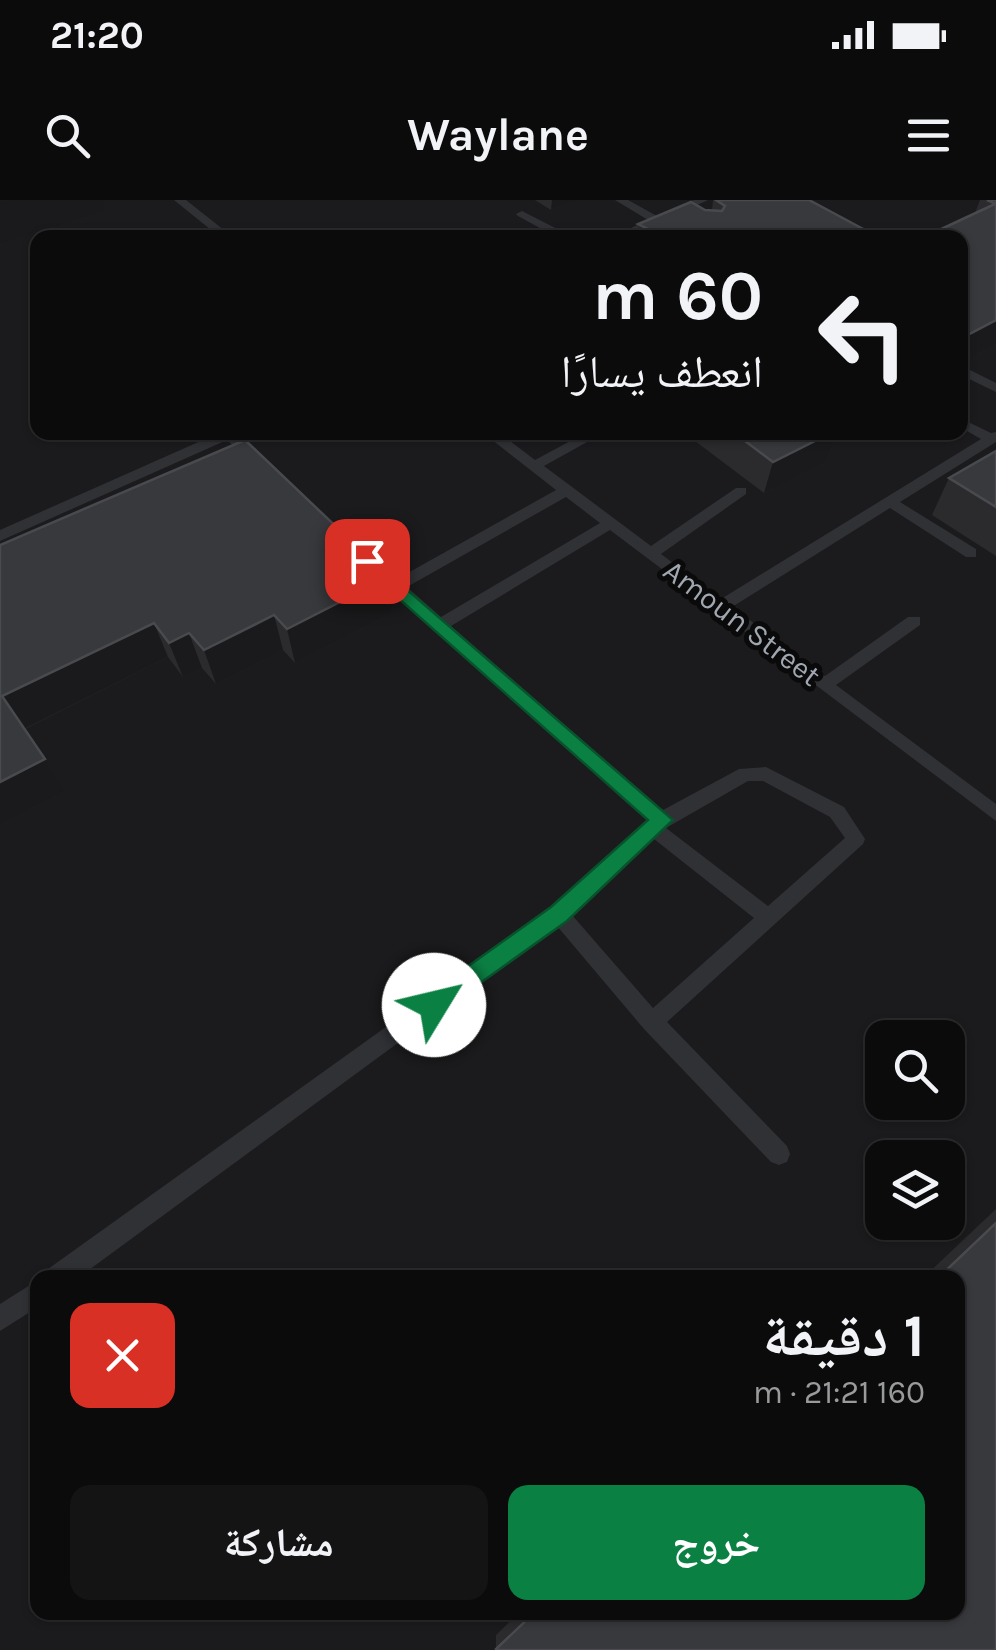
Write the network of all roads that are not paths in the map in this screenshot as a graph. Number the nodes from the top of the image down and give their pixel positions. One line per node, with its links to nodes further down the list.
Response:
1 (179, 200): 7 (lane)
2 (620, 200): 5 (lane)
3 (703, 200): 5 (lane)
4 (522, 214): 8 (lane)
5 (662, 218): 6 (lane); 9 (lane)
6 (683, 222)
7 (218, 230)
8 (552, 230)
9 (634, 230)
10 (968, 373): 11 (lane)
11 (996, 388)
12 (968, 426): 13 (lane)
13 (994, 438): 22 (lane)
14 (214, 440): 24 (lane)
15 (237, 440): 19 (lane)
16 (500, 440): 18 (lane, Amoun Street)
17 (583, 440): 18 (lane)
18 (534, 466): 20 (lane, Amoun Street)
19 (270, 472)
20 (565, 491): 23 (lane, Amoun Street); 28 (lane)
21 (741, 491): 27 (lane)
22 (890, 502): 26 (lane); 29 (lane)
23 (611, 523): 27 (lane, Amoun Street); 31 (lane)
24 (0, 536)
25 (353, 548): 28 (lane)
26 (972, 552)
27 (651, 554): 29 (lane, Amoun Street)
28 (395, 586): 31 (lane)
29 (720, 607): 32 (lane, Amoun Street)
30 (914, 621): 32 (lane)
31 (440, 626): 34 (lane)
32 (824, 685): 33 (lane, Amoun Street)
33 (996, 814)
34 (658, 824): 35 (lane); 36 (lane); 36 (lane)
35 (559, 914): 37 (lane); 39 (lane)
36 (766, 916): 37 (lane)
37 (652, 1022): 38 (lane)
38 (779, 1154)
39 (68, 1270)
40 (30, 1298): 41 (lane)
41 (0, 1319)

